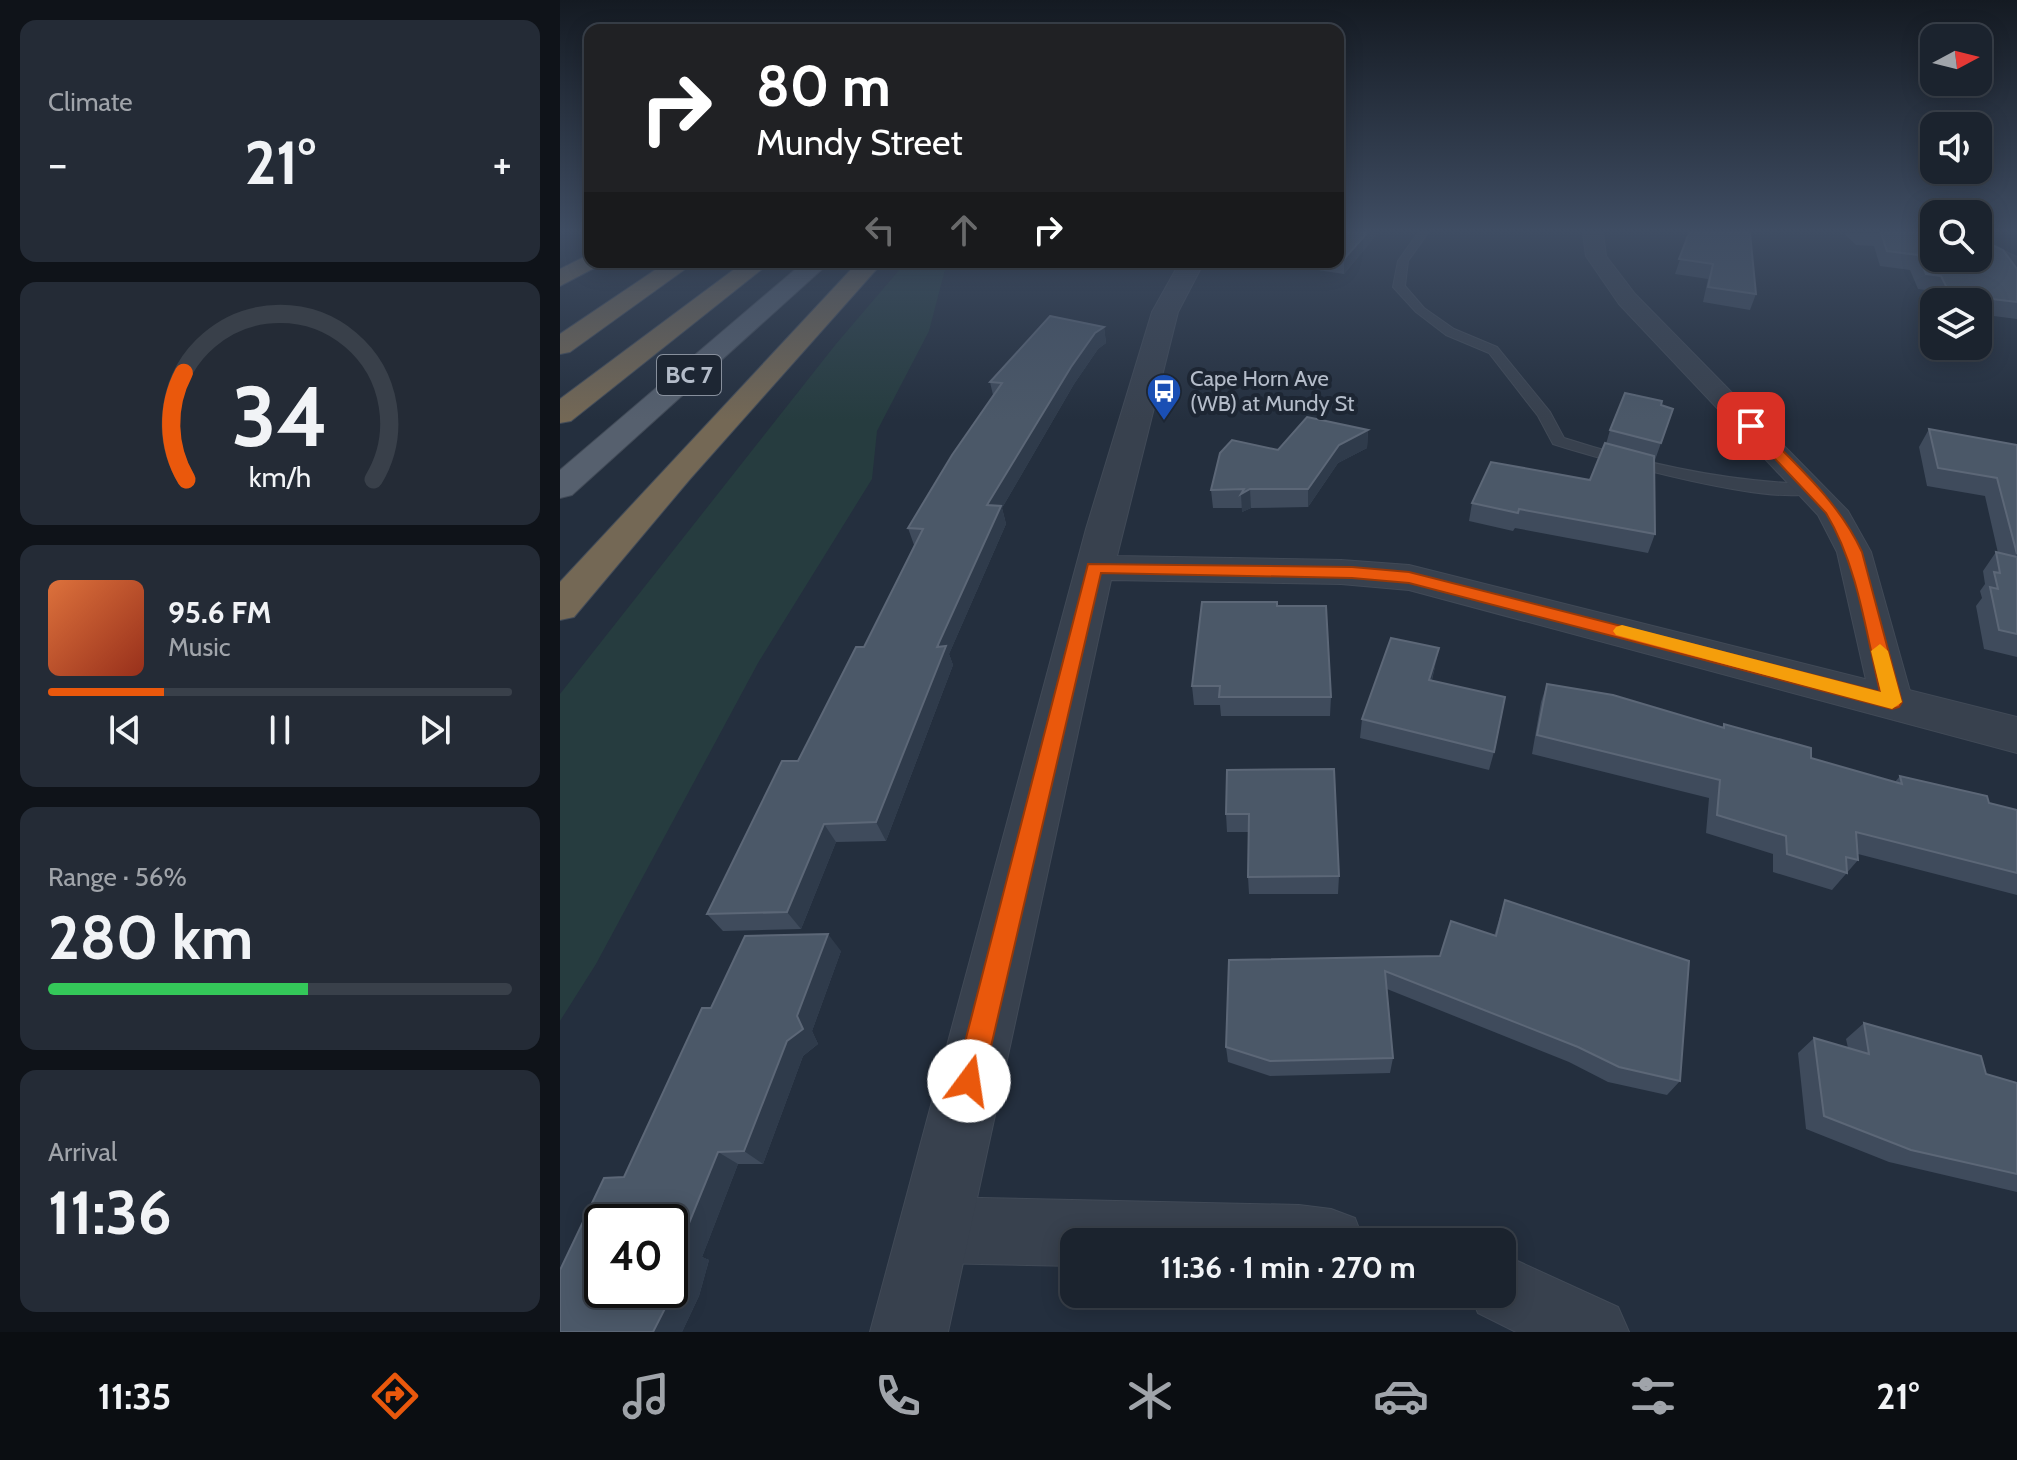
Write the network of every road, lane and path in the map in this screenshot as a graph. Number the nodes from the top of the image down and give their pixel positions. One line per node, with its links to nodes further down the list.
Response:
1 (634, 295): 8 (highway)
2 (716, 295): 9 (highway)
3 (780, 295): 10 (main road, BC 7)
4 (841, 295): 13 (highway)
5 (1174, 295): 12 (street)
6 (1406, 295): 11 (lane)
7 (1624, 295): 11 (street)
8 (560, 346)
9 (560, 414)
10 (560, 488)
11 (1812, 489): 14 (street)
12 (1094, 568): 14 (street); 16 (street)
13 (560, 607)
14 (1892, 702): 15 (street)
15 (2017, 735)
16 (933, 1230): 17 (street); 19 (street)
17 (1060, 1233)
18 (1516, 1296): 20 (street)
19 (909, 1332)
20 (1593, 1332)

